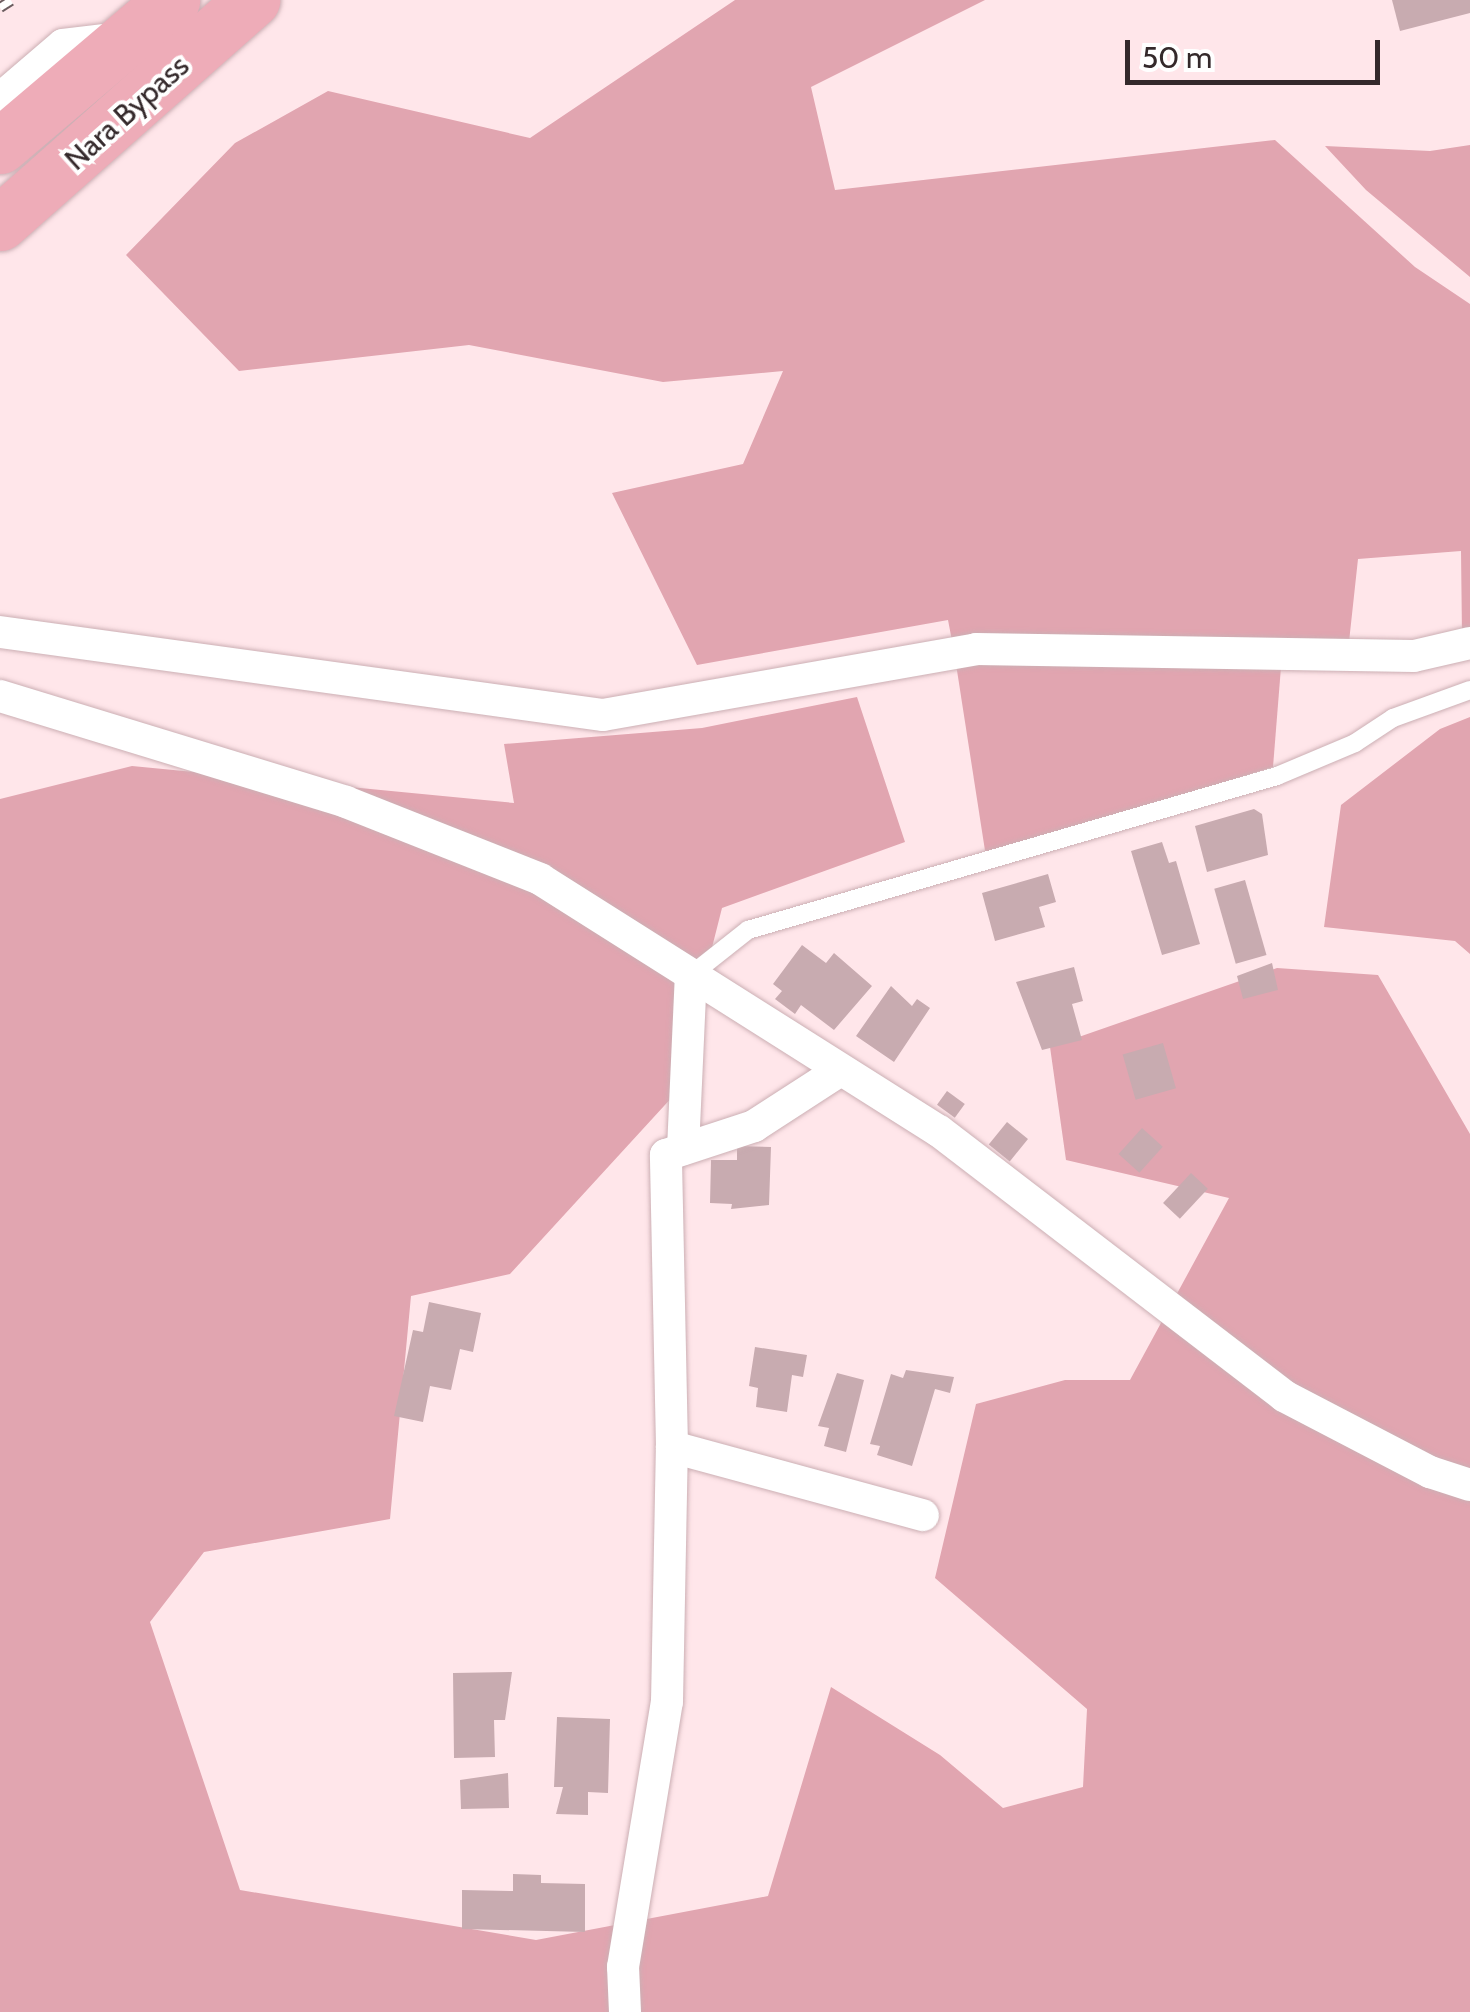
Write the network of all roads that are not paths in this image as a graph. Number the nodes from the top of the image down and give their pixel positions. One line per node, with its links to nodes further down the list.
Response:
1 (252, 0): 5 (highway, Nara Bypass)
2 (153, 18): 3 (street); 4 (highway, Nara Bypass)
3 (0, 99)
4 (0, 146)
5 (0, 223)
6 (0, 632): 7 (street)
7 (1470, 643)
8 (1470, 690): 10 (lane)
9 (0, 696): 10 (street)
10 (690, 976): 11 (street); 12 (street)
11 (839, 1070): 12 (street); 14 (street)
12 (683, 1149): 13 (street)
13 (672, 1447): 15 (street); 16 (street)
14 (1470, 1485)
15 (922, 1515)
16 (625, 2012)

